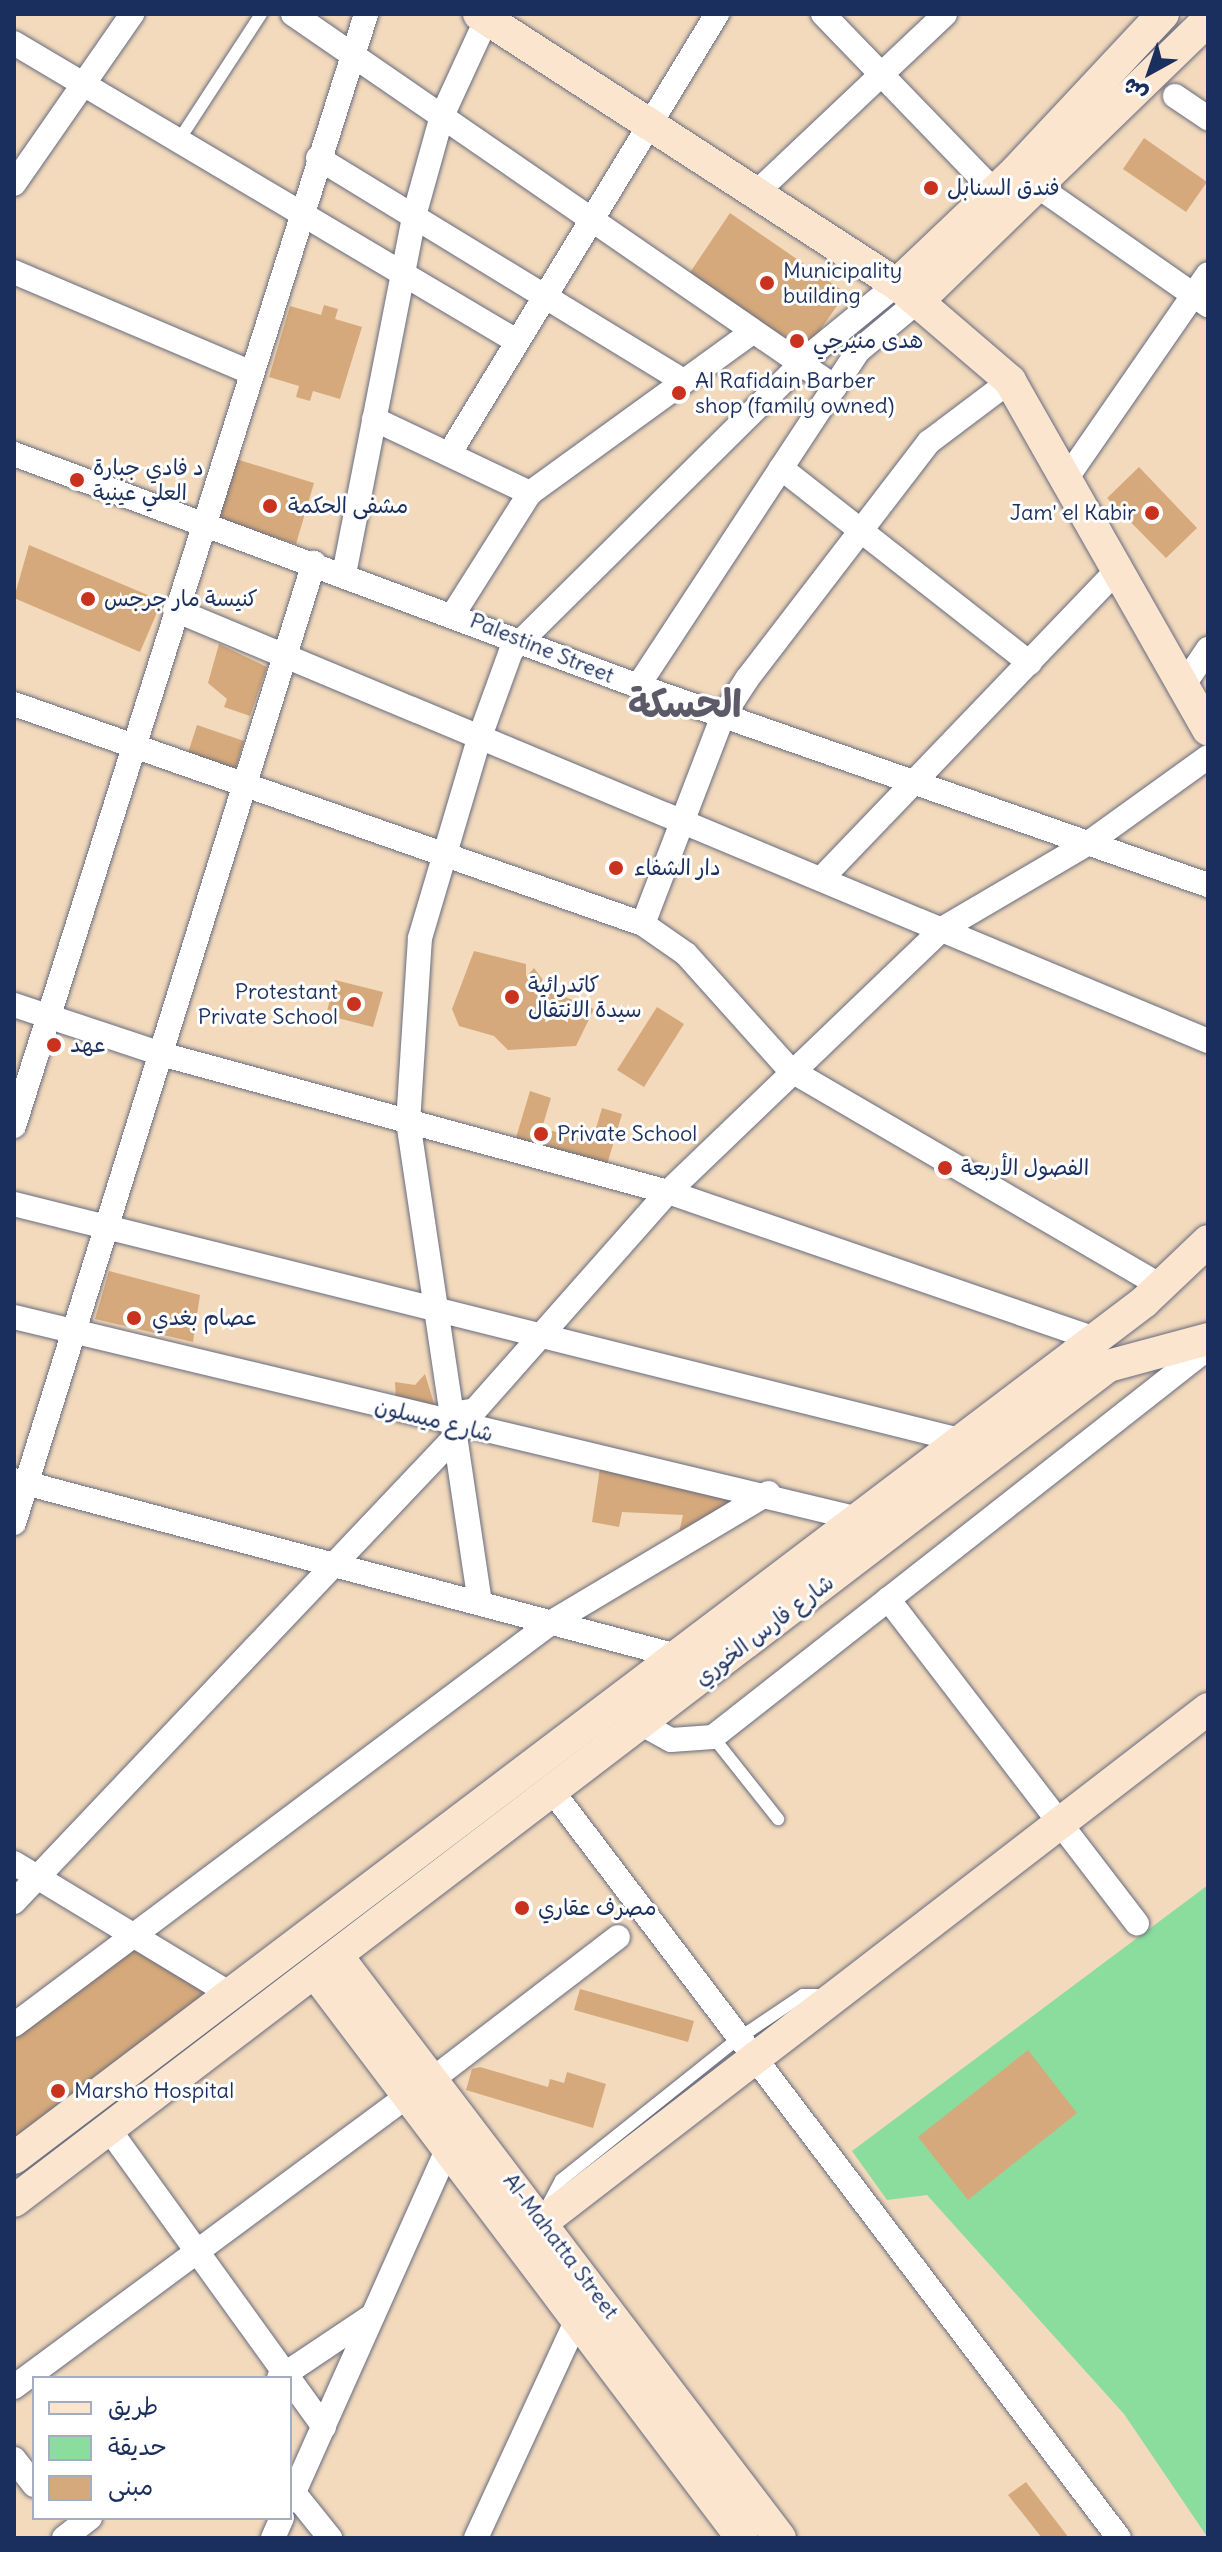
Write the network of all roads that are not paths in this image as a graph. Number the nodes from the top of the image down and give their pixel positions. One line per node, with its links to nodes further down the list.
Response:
1 (132, 14): 14 (street)
2 (261, 14): 19 (lane)
3 (293, 14): 12 (street)
4 (366, 14): 12 (street)
5 (717, 14): 18 (street)
6 (823, 14): 13 (street)
7 (945, 14): 13 (street)
8 (1163, 14): 21 (street)
9 (485, 16): 16 (street); 18 (street)
10 (1208, 20): 21 (street)
11 (14, 43): 14 (street)
12 (352, 55): 16 (street); 20 (street)
13 (882, 74): 21 (street); 23 (street)
14 (84, 84): 19 (street); 22 (street)
15 (1175, 96): 17 (street)
16 (442, 116): 25 (street); 26 (street)
17 (1208, 118)
18 (646, 122): 23 (street); 25 (street)
19 (179, 140): 24 (street)
20 (318, 158): 24 (street); 26 (street)
21 (1015, 183): 30 (street); 32 (street)
22 (14, 184)
23 (756, 193): 30 (street)
24 (301, 211): 27 (street); 36 (street)
25 (590, 215): 31 (street); 33 (street)
26 (414, 216): 27 (street); 31 (street)
27 (402, 269): 34 (street); 40 (street)
28 (14, 272): 36 (street)
29 (1208, 274): 32 (street)
30 (907, 292): 35 (street); 38 (street); 39 (street)
31 (542, 294): 34 (street); 37 (street)
32 (1201, 300): 44 (street)
33 (750, 334): 35 (street); 37 (street)
34 (513, 339): 41 (street)
35 (801, 366): 39 (street); 53 (street)
36 (250, 372): 46 (street)
37 (684, 381): 45 (street)
38 (1010, 381): 44 (street); 47 (street)
39 (835, 387): 43 (street)
40 (374, 419): 41 (street); 50 (street)
41 (451, 451): 45 (street)
42 (14, 454): 46 (street, Palestine Street)
43 (781, 468): 47 (street); 57 (street)
44 (1066, 479): 49 (street)
45 (530, 493): 52 (street)
46 (202, 522): 48 (street, Palestine Street); 51 (street)
47 (857, 527): 56 (street); 60 (street)
48 (314, 563): 50 (street, Palestine Street); 55 (street)
49 (1117, 570): 56 (street); 58 (street)
50 (344, 574): 52 (street, Palestine Street)
51 (175, 610): 55 (street); 63 (street)
52 (454, 613): 53 (street, Palestine Street)
53 (524, 639): 57 (street, Palestine Street); 62 (street)
54 (1208, 649): 58 (street)
55 (285, 656): 62 (street); 65 (street)
56 (1030, 663): 66 (street)
57 (638, 686): 60 (street, Palestine Street)
58 (1183, 686): 61 (street)
59 (14, 704): 63 (street)
60 (723, 716): 66 (street, Palestine Street); 67 (street)
61 (1208, 730)
62 (479, 739): 67 (street); 69 (street)
63 (134, 745): 65 (street); 75 (street)
64 (1208, 757): 68 (street)
65 (246, 783): 69 (street); 77 (street)
66 (919, 783): 68 (street, Palestine Street); 70 (street)
67 (684, 817): 70 (street); 72 (street)
68 (1090, 842): 71 (street, Palestine Street); 73 (street)
69 (444, 854): 72 (street); 79 (street)
70 (823, 877): 73 (street)
71 (1208, 885)
72 (643, 924): 78 (street)
73 (942, 929): 76 (street); 78 (street)
74 (14, 1005): 75 (street)
75 (49, 1016): 77 (street); 80 (street)
76 (1208, 1041)
77 (161, 1054): 79 (street); 83 (street)
78 (790, 1070): 81 (street); 85 (street)
79 (408, 1123): 81 (street); 86 (street)
80 (14, 1126)
81 (668, 1192): 89 (street); 90 (street)
82 (14, 1204): 83 (street)
83 (107, 1226): 86 (street); 88 (street)
84 (1208, 1241): 85 (street)
85 (1161, 1286): 90 (street)
86 (436, 1305): 89 (street); 93 (street)
87 (14, 1317): 88 (street, شارع ميسلون)
88 (74, 1331): 93 (street, شارع ميسلون); 95 (street)
89 (544, 1333): 93 (street); 94 (street)
90 (1095, 1339): 94 (street)
91 (1208, 1339): 105 (street, شارع فارس الخوري)
92 (1208, 1348): 100 (street)
93 (453, 1425): 96 (street, شارع ميسلون); 99 (street); 101 (street)
94 (959, 1440): 97 (street)
95 (20, 1481): 98 (street); 99 (street)
96 (768, 1493): 97 (street, شارع ميسلون); 102 (street)
97 (855, 1518): 103 (street)
98 (14, 1523)
99 (335, 1565): 101 (street); 111 (street)
100 (888, 1599): 106 (street); 109 (street)
101 (480, 1603): 102 (street)
102 (552, 1622): 103 (street); 114 (street)
103 (673, 1655): 117 (street)
104 (1208, 1709): 109 (street)
105 (642, 1724): 106 (street); 107 (street, شارع فارس الخوري)
106 (713, 1737): 108 (lane)
107 (553, 1792): 116 (street, شارع فارس الخوري); 119 (street)
108 (778, 1819)
109 (1058, 1820): 113 (street); 119 (street)
110 (14, 1863): 111 (street)
111 (37, 1876): 112 (street); 114 (street)
112 (14, 1902)
113 (1137, 1923)
114 (134, 1935): 117 (street); 118 (street)
115 (618, 1937): 120 (street)
116 (327, 1965): 120 (street, Al-Mahatta Street); 121 (street, شارع فارس الخوري)
117 (230, 1994): 123 (street)
118 (14, 2025)
119 (746, 2047): 125 (street); 141 (street)
120 (420, 2087): 122 (street, Al-Mahatta Street); 125 (street, Al-Mahatta Street); 126 (street)
121 (108, 2128): 124 (street, شارع فارس الخوري); 126 (street)
122 (447, 2150): 125 (street, Al-Mahatta Street); 127 (street)
123 (14, 2158)
124 (14, 2201)
125 (530, 2230): 128 (street, Al-Mahatta Street); 140 (street, Al-Mahatta Street)
126 (197, 2251): 129 (street); 132 (street)
127 (373, 2315): 130 (street); 133 (street)
128 (576, 2322): 138 (street); 139 (street, Al-Mahatta Street)
129 (285, 2376)
130 (287, 2376)
131 (292, 2385): 133 (street)
132 (14, 2387)
133 (324, 2427): 136 (street)
134 (14, 2459): 135 (street)
135 (32, 2482)
136 (292, 2497): 137 (street)
137 (330, 2538)
138 (476, 2538)
139 (742, 2538)
140 (780, 2538)
141 (1119, 2538)

